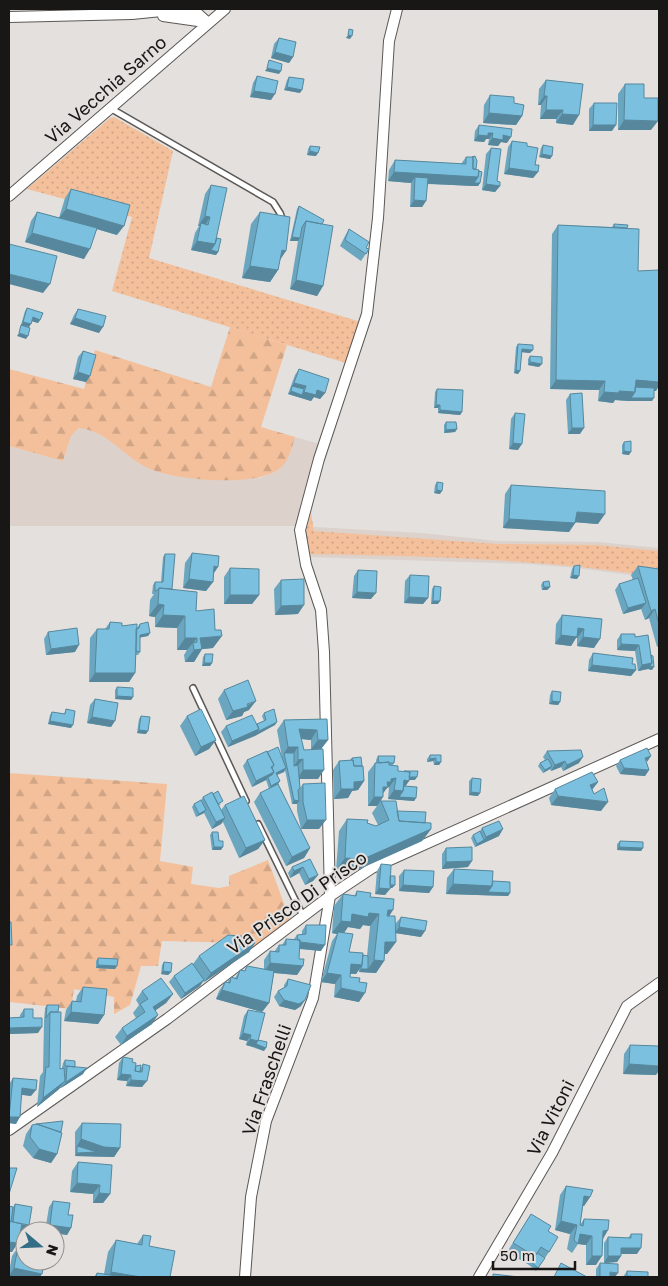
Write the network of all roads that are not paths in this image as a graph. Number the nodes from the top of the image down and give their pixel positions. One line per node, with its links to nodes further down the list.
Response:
1 (225, 9): 4 (street, Via Vecchia Sarno)
2 (397, 9): 12 (street, Via Fraschelli)
3 (9, 17): 4 (street)
4 (208, 23): 5 (street, Via Vecchia Sarno)
5 (110, 108): 6 (street, Via Vecchia Sarno); 7 (lane)
6 (9, 196)
7 (283, 222)
8 (193, 688): 10 (lane)
9 (659, 739): 12 (street, Via Prisco Di Prisco)
10 (250, 810)
11 (254, 818): 13 (lane)
12 (330, 896): 13 (street, Via Prisco Di Prisco); 16 (street, Via Fraschelli)
13 (303, 916): 15 (street, Via Prisco Di Prisco)
14 (659, 983): 17 (street, Via Vitoni)
15 (9, 1130)
16 (245, 1277)
17 (479, 1277)

